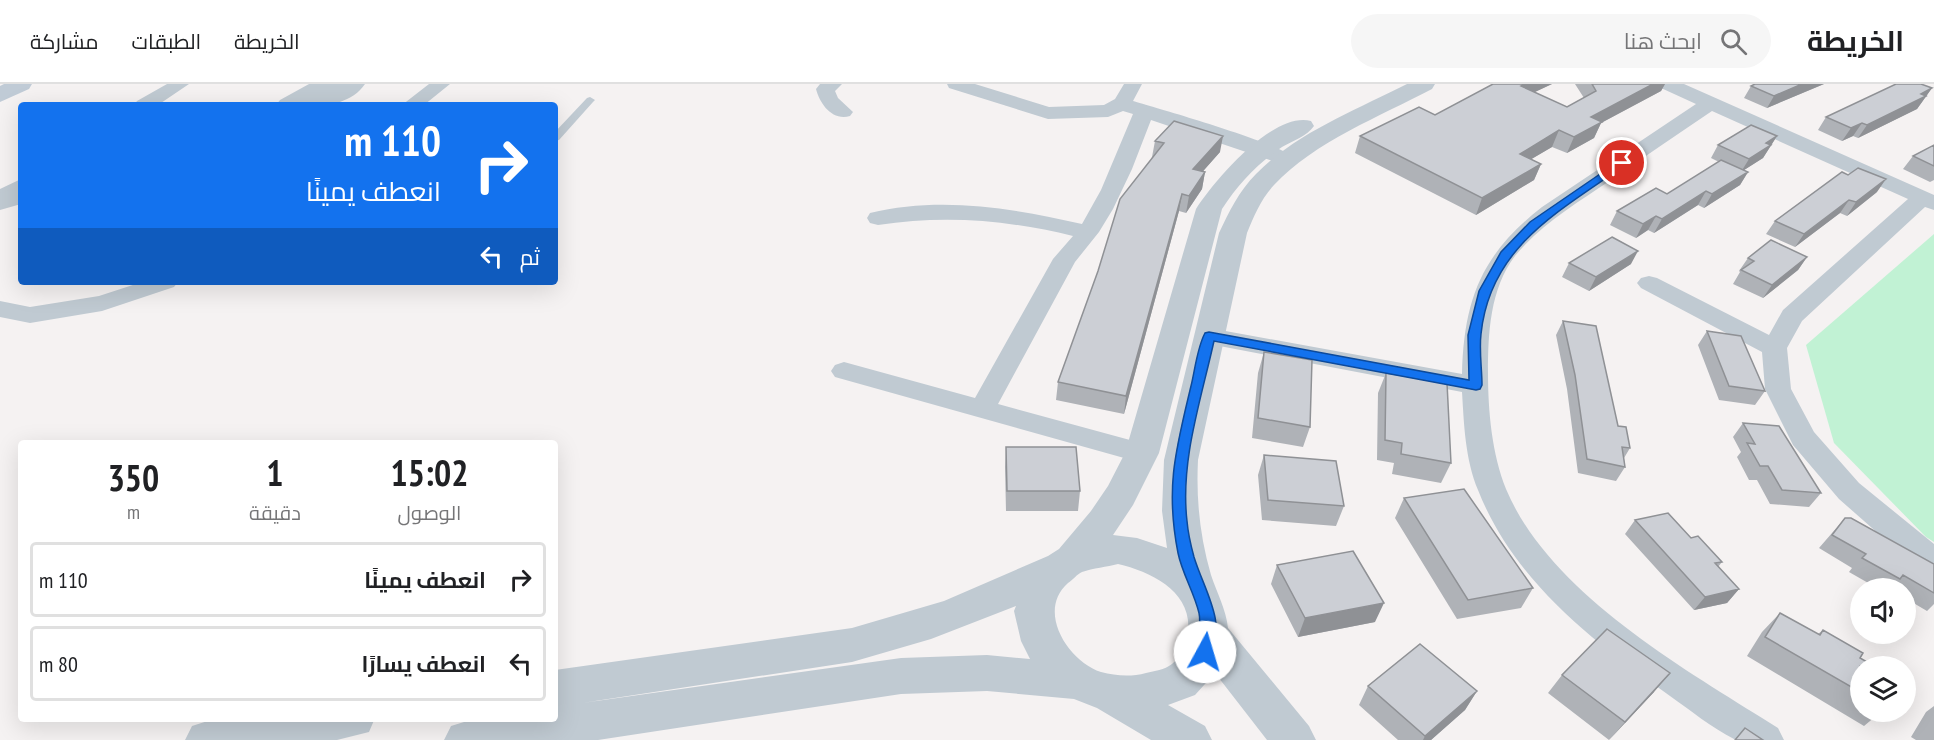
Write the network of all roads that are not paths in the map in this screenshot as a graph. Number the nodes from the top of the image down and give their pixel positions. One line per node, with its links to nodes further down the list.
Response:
1 (21, 84): 12 (main road)
2 (180, 84): 14 (street)
3 (326, 84): 15 (street)
4 (354, 84): 16 (street)
5 (441, 84): 17 (street)
6 (833, 84): 21 (street)
7 (956, 84): 19 (street)
8 (1133, 84): 19 (street)
9 (1384, 84): 23 (street)
10 (1424, 84): 23 (street)
11 (1668, 84): 18 (street)
12 (0, 95)
13 (590, 100): 22 (lane)
14 (155, 102)
15 (293, 102)
16 (322, 102)
17 (416, 102)
18 (1710, 103): 27 (street); 39 (street)
19 (1122, 104): 20 (street)
20 (1144, 111): 23 (street); 31 (street)
21 (843, 112)
22 (558, 135)
23 (1274, 154): 35 (street); 36 (street)
24 (18, 187): 26 (street)
25 (18, 196): 26 (street)
26 (0, 200)
27 (1928, 201): 37 (street)
28 (18, 210): 29 (street)
29 (0, 216)
30 (878, 218): 31 (street)
31 (1086, 232): 40 (street)
32 (1649, 283): 37 (street)
33 (156, 285): 34 (street)
34 (0, 309)
35 (1175, 330): 36 (street); 41 (street)
36 (1209, 336): 39 (street); 44 (street)
37 (1774, 348): 42 (street)
38 (844, 371): 40 (street)
39 (1476, 385): 54 (street)
40 (982, 409): 41 (street)
41 (1142, 453): 43 (street)
42 (1934, 559)
43 (1064, 563): 44 (street); 46 (street); 47 (street)
44 (1198, 593): 45 (street)
45 (1209, 634): 48 (street); 53 (street)
46 (1074, 681): 48 (street); 51 (street)
47 (558, 689)
48 (1112, 695): 52 (street)
49 (327, 722): 50 (street)
50 (207, 740)
51 (466, 740)
52 (1190, 740)
53 (1294, 740)
54 (1766, 740)

